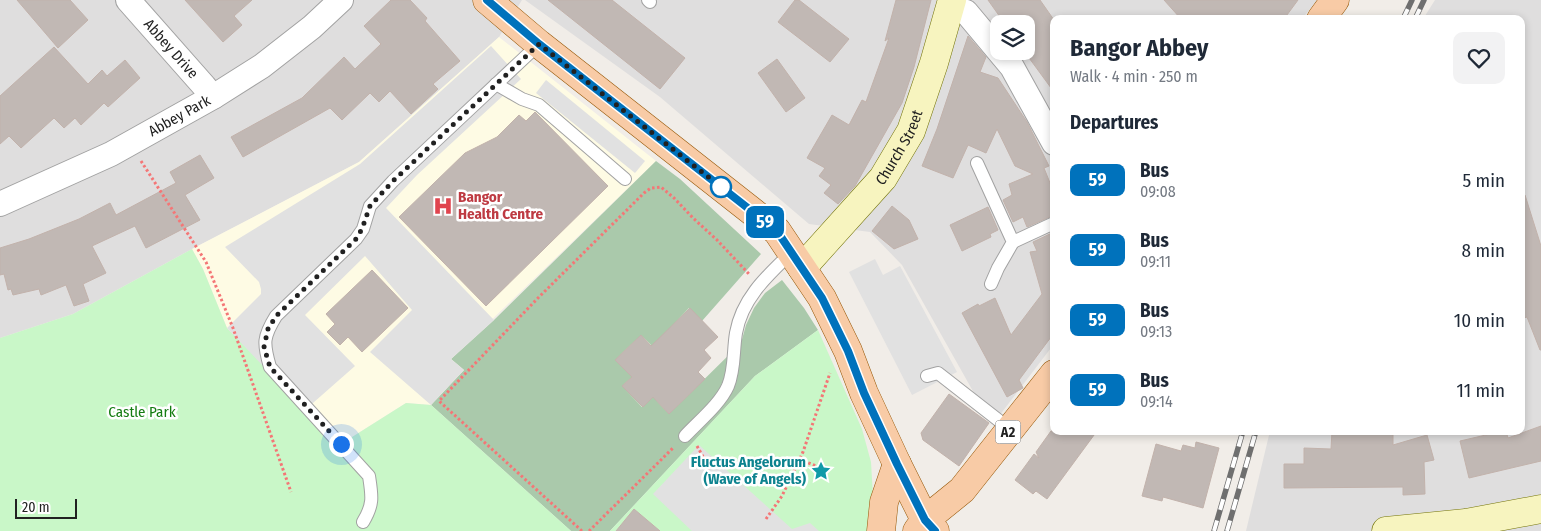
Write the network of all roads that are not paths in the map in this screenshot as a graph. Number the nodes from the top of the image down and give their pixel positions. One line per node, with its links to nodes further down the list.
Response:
1 (128, 0): 7 (street, Abbey Drive)
2 (341, 0): 7 (street, Abbey Park)
3 (487, 0): 5 (main road)
4 (951, 4): 8 (street); 14 (main road, Church Street)
5 (539, 44): 6 (lane); 14 (main road)
6 (496, 84): 10 (lane); 22 (lane)
7 (212, 97): 11 (street, Abbey Park)
8 (1050, 137)
9 (977, 163): 13 (lane)
10 (625, 179)
11 (0, 204)
12 (1050, 225): 13 (lane)
13 (1013, 242): 15 (lane)
14 (797, 260): 19 (lane); 20 (main road)
15 (991, 284)
16 (927, 376): 18 (lane)
17 (1050, 379): 18 (main road, A2)
18 (1010, 430): 23 (main road, A2)
19 (685, 436)
20 (897, 464): 23 (main road); 24 (main road)
21 (1541, 509): 25 (main road)
22 (363, 522)
23 (930, 528)
24 (881, 531)
25 (1386, 531)

